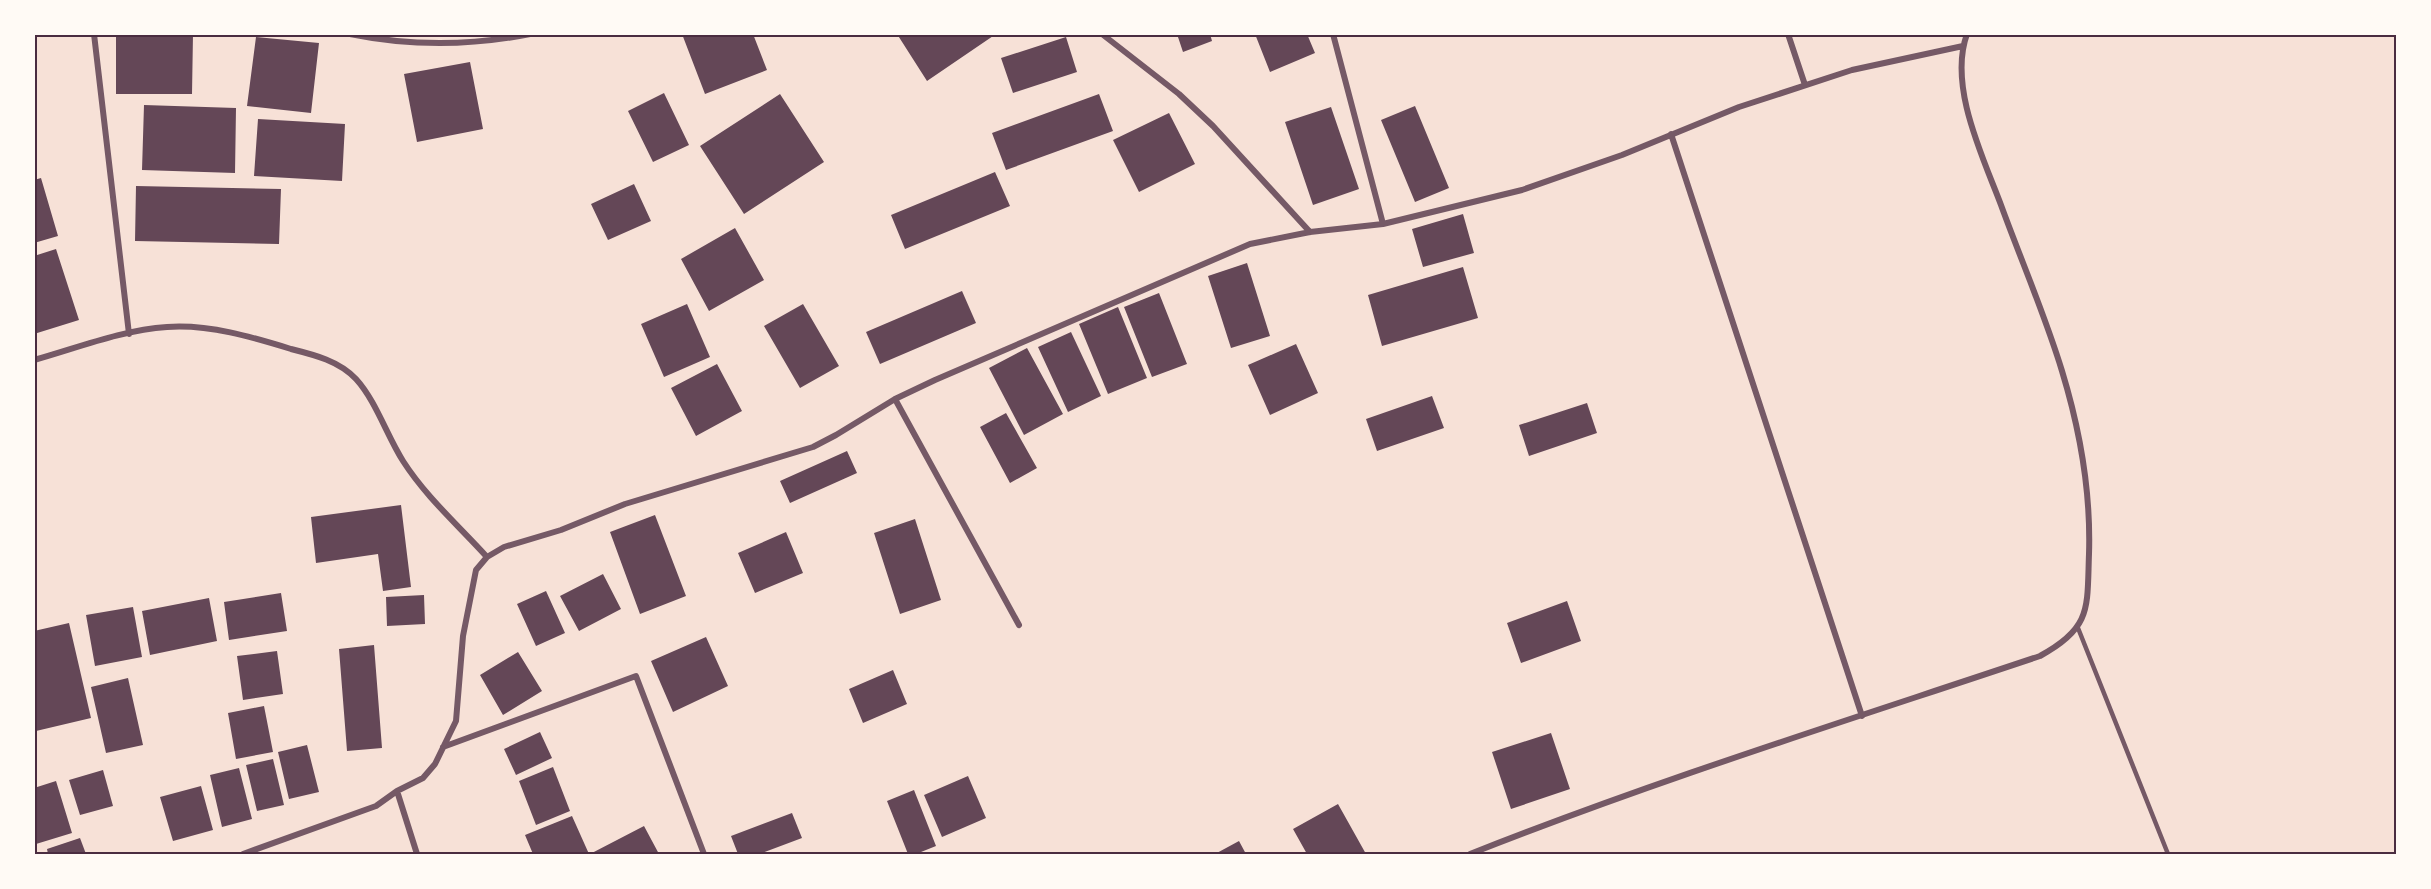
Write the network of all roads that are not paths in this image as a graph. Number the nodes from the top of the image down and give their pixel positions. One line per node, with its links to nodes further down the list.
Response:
1 (94, 34): 13 (street)
2 (350, 34): 3 (street)
3 (530, 34)
4 (1102, 34): 12 (street)
5 (1333, 34): 11 (street)
6 (1788, 34): 9 (street)
7 (1967, 34): 8 (street)
8 (1963, 45): 9 (street); 18 (street)
9 (1805, 85): 10 (street)
10 (1671, 134): 11 (street); 19 (street)
11 (1383, 224): 12 (street)
12 (1310, 232): 15 (street)
13 (129, 334): 14 (street); 16 (street)
14 (34, 360)
15 (895, 399): 16 (street); 17 (street)
16 (487, 557): 20 (street)
17 (1019, 626)
18 (2078, 628): 19 (street); 26 (lane)
19 (1862, 716): 25 (street)
20 (443, 748): 21 (street); 24 (street)
21 (397, 791): 22 (street); 23 (street)
22 (243, 855)
23 (417, 855)
24 (704, 855)
25 (1470, 855)
26 (2168, 855)

